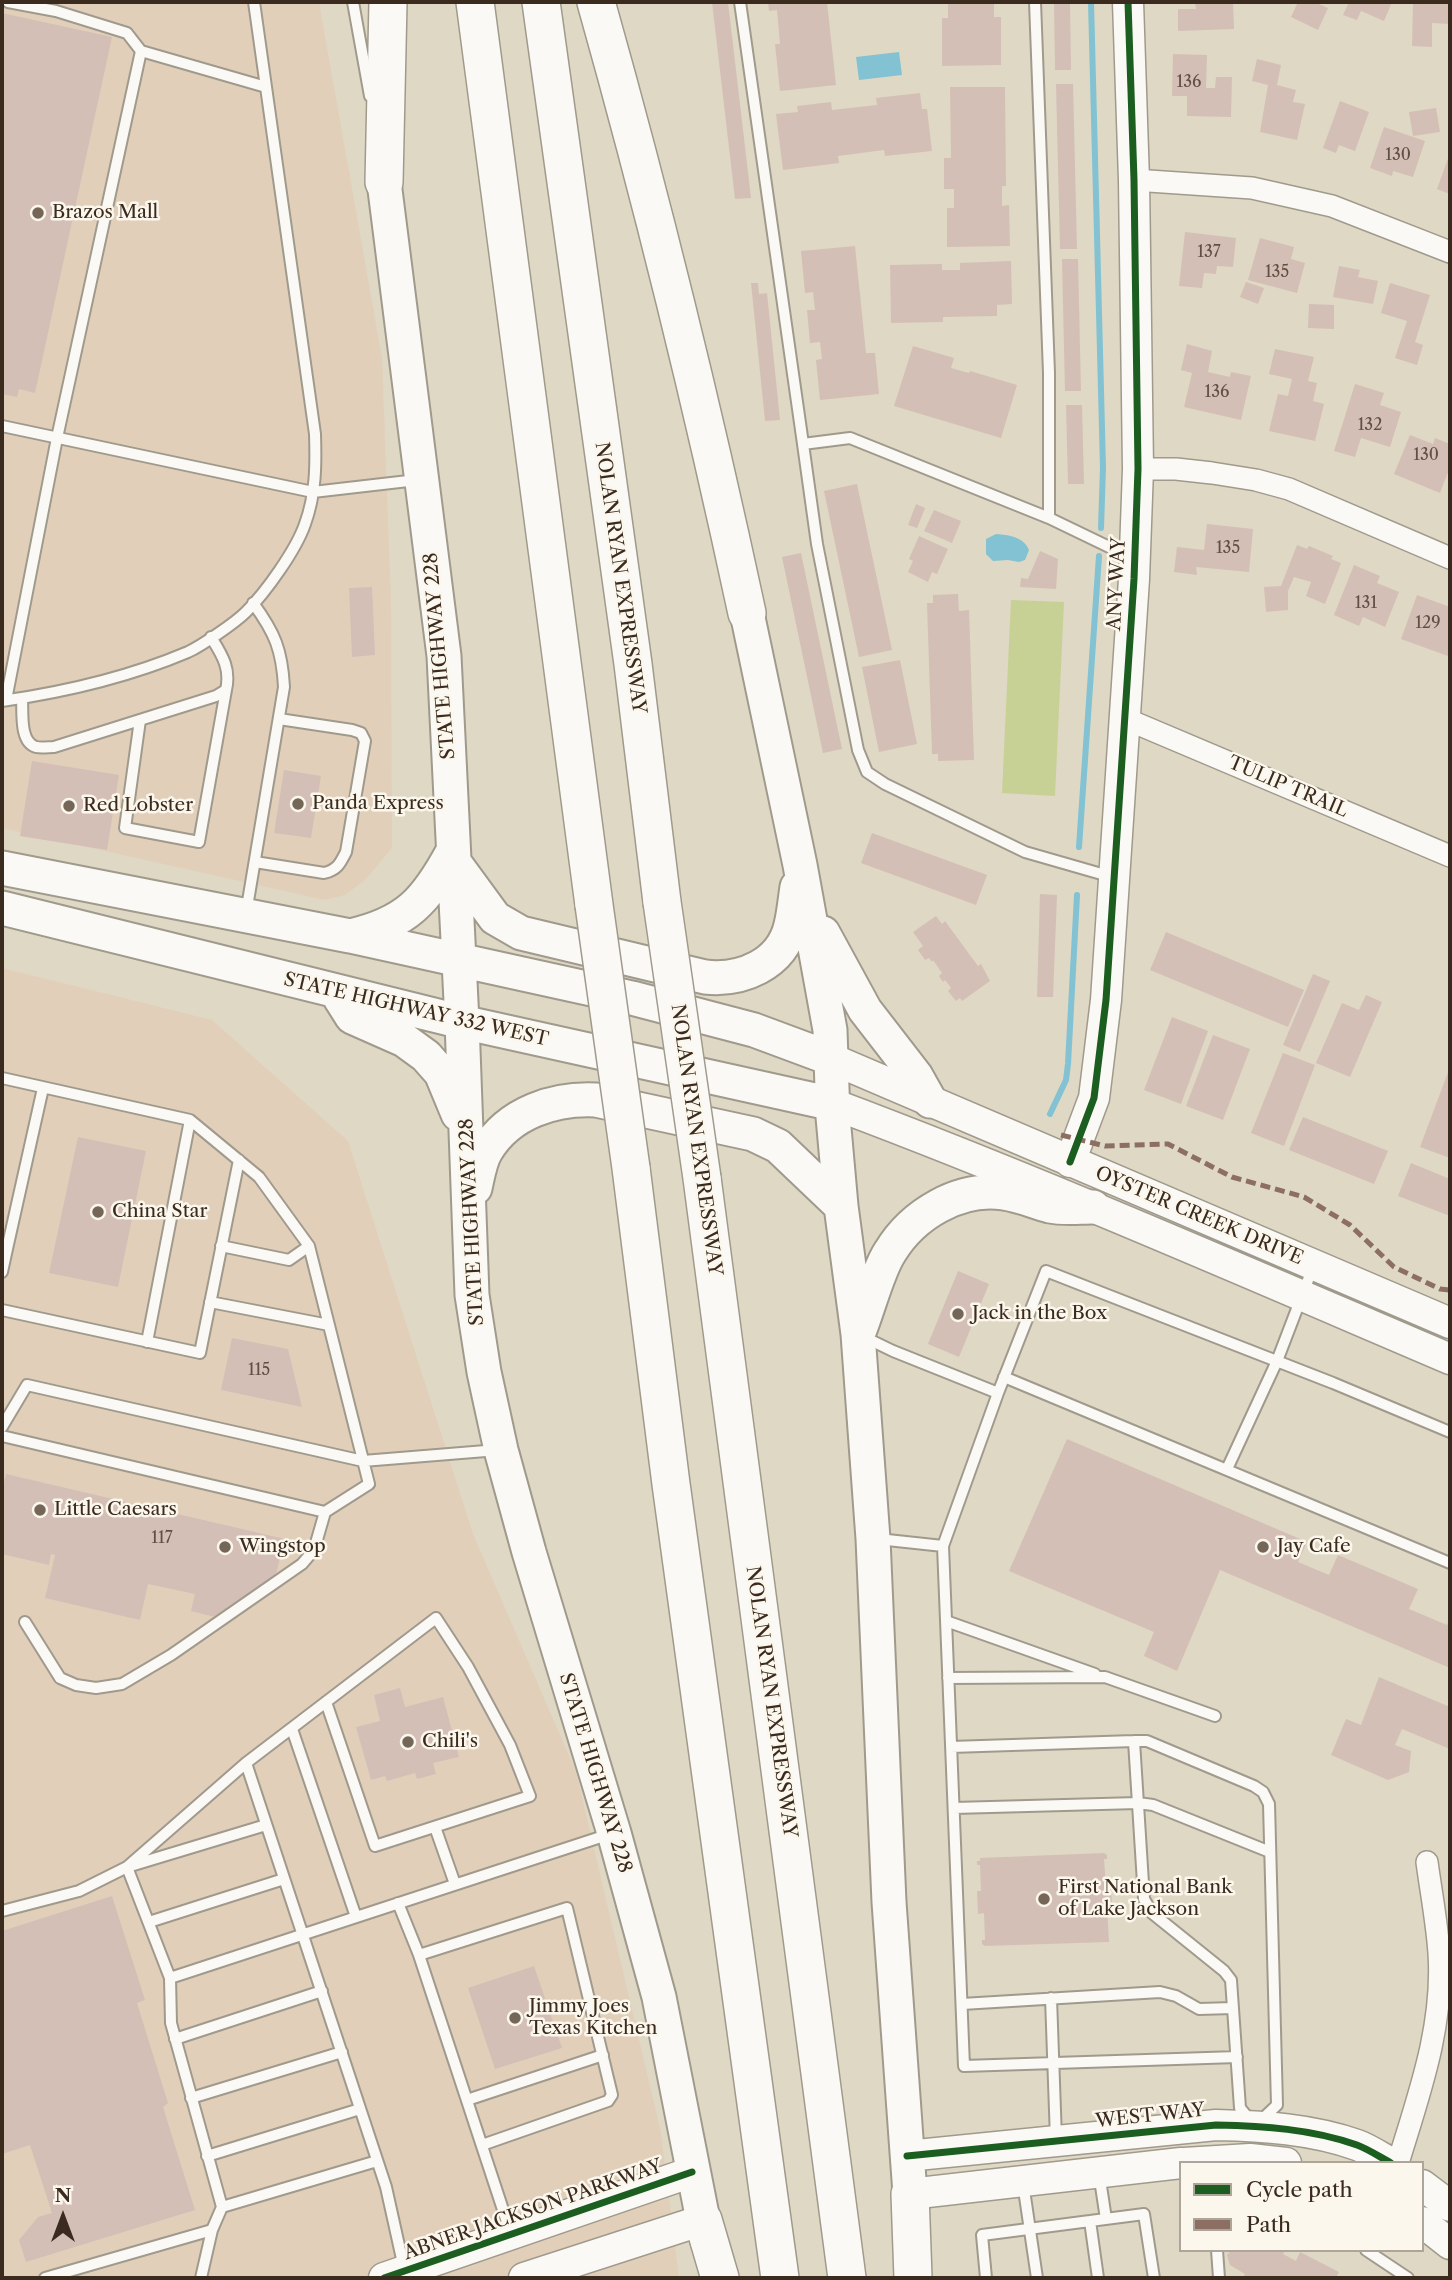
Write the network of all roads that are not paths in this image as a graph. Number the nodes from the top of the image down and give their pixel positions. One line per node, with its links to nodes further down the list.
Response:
1 (8, 2): 11 (lane)
2 (254, 2): 12 (lane)
3 (353, 2): 13 (lane)
4 (388, 2): 16 (highway)
5 (475, 2): 164 (highway, bridge)
6 (541, 2): 165 (highway, NOLAN RYAN EXPRESSWAY, bridge)
7 (596, 2): 28 (highway)
8 (740, 2): 20 (lane)
9 (1035, 2): 24 (lane)
10 (1128, 2): 15 (street, ANY WAY)
11 (141, 51): 12 (lane); 19 (lane)
12 (266, 87): 23 (lane)
13 (371, 105)
14 (373, 118): 16 (lane)
15 (1134, 180): 17 (street); 21 (street, ANY WAY)
16 (384, 182): 22 (main road, STATE HIGHWAY 228)
17 (1450, 252)
18 (2, 426): 19 (lane)
19 (57, 438): 23 (lane); 32 (lane)
20 (803, 444): 24 (lane); 41 (lane)
21 (1138, 469): 25 (street); 26 (street, ANY WAY)
22 (423, 479): 23 (lane); 36 (main road, STATE HIGHWAY 228)
23 (313, 492): 27 (lane)
24 (1049, 518): 26 (lane)
25 (1450, 558)
26 (1135, 560): 34 (street, ANY WAY)
27 (253, 603): 29 (lane); 33 (lane)
28 (747, 613): 39 (main road)
29 (211, 637): 30 (lane); 31 (lane)
30 (226, 690): 35 (lane); 35 (lane)
31 (22, 698): 32 (lane); 35 (lane)
32 (4, 700)
33 (279, 719): 38 (lane); 38 (lane)
34 (1126, 719): 37 (street, TULIP TRAIL); 41 (street, ANY WAY)
35 (141, 720)
36 (453, 856): 39 (main road); 45 (main road); 46 (main road, STATE HIGHWAY 228)
37 (1450, 856)
38 (255, 862): 44 (lane)
39 (800, 865): 42 (main road)
40 (2, 868): 44 (main road)
41 (1114, 877): 57 (street, ANY WAY)
42 (807, 904): 49 (main road); 52 (main road)
43 (2, 908): 47 (main road, STATE HIGHWAY 332 WEST)
44 (246, 915): 45 (main road)
45 (350, 936): 46 (main road)
46 (458, 959): 48 (main road, STATE HIGHWAY 228); 49 (main road)
47 (337, 993): 48 (main road, STATE HIGHWAY 332 WEST); 55 (main road)
48 (462, 1022): 53 (main road, STATE HIGHWAY 332 WEST); 55 (main road, STATE HIGHWAY 228)
49 (832, 1059): 52 (street, OYSTER CREEK DRIVE); 53 (main road)
50 (2, 1079): 51 (lane)
51 (43, 1088): 54 (lane); 63 (lane)
52 (930, 1101): 57 (street, OYSTER CREEK DRIVE)
53 (833, 1104): 58 (main road); 59 (street, OYSTER CREEK DRIVE)
54 (190, 1120): 56 (lane); 72 (lane)
55 (466, 1133): 60 (main road, STATE HIGHWAY 228)
56 (239, 1160): 61 (lane); 62 (lane)
57 (1070, 1162): 64 (street, OYSTER CREEK DRIVE)
58 (841, 1206): 60 (main road); 71 (main road)
59 (1093, 1208): 66 (street, OYSTER CREEK DRIVE); 71 (main road)
60 (469, 1214): 80 (main road, STATE HIGHWAY 228)
61 (221, 1246): 62 (lane); 67 (lane)
62 (309, 1246): 70 (lane)
63 (4, 1250): 65 (lane)
64 (1314, 1264): 66 (lane); 69 (street, OYSTER CREEK DRIVE)
65 (2, 1272)
66 (1302, 1296): 73 (street, OYSTER CREEK DRIVE); 74 (lane)
67 (210, 1302): 70 (lane); 72 (lane)
68 (2, 1310): 72 (lane)
69 (1450, 1324)
70 (329, 1325): 81 (lane)
71 (858, 1334): 76 (lane); 84 (main road)
72 (147, 1342)
73 (1450, 1359)
74 (1277, 1361): 75 (lane); 78 (lane); 82 (lane)
75 (1004, 1377): 76 (lane); 82 (lane)
76 (998, 1393): 85 (lane)
77 (2, 1427): 81 (lane)
78 (1450, 1432)
79 (2, 1436): 83 (lane)
80 (501, 1450): 81 (lane); 101 (main road, STATE HIGHWAY 228)
81 (363, 1461): 83 (lane)
82 (1227, 1469): 86 (lane)
83 (326, 1512): 88 (lane)
84 (873, 1538): 85 (lane); 130 (main road)
85 (943, 1546): 87 (lane)
86 (1450, 1563)
87 (946, 1621): 89 (lane); 90 (lane)
88 (25, 1622)
89 (1105, 1677): 90 (lane); 92 (lane)
90 (948, 1678): 95 (lane)
91 (326, 1702): 93 (lane); 100 (lane); 100 (lane)
92 (1215, 1716)
93 (292, 1729): 96 (lane); 109 (lane)
94 (1134, 1741): 95 (lane); 97 (lane); 102 (lane)
95 (951, 1747): 98 (lane)
96 (246, 1763): 99 (lane); 104 (lane)
97 (1138, 1803): 98 (lane); 102 (lane); 117 (lane)
98 (954, 1808): 116 (lane)
99 (266, 1825): 104 (lane); 105 (lane)
100 (435, 1827): 106 (lane)
101 (614, 1833): 106 (lane); 139 (main road, STATE HIGHWAY 228)
102 (1270, 1853): 126 (lane)
103 (1427, 1862): 136 (street)
104 (127, 1867): 108 (lane); 110 (lane)
105 (285, 1879): 110 (lane); 111 (lane)
106 (455, 1884): 107 (lane)
107 (398, 1903): 109 (lane); 112 (lane)
108 (2, 1911)
109 (356, 1917): 111 (lane)
110 (149, 1922): 113 (lane)
111 (303, 1934): 113 (lane); 114 (lane)
112 (419, 1955): 120 (lane); 124 (lane)
113 (170, 1978): 118 (lane)
114 (322, 1991): 118 (lane); 119 (lane)
115 (1051, 1998): 116 (lane); 117 (lane); 122 (lane)
116 (962, 2004): 122 (lane)
117 (1233, 2008): 121 (lane)
118 (175, 2039): 123 (lane)
119 (342, 2052): 123 (lane); 125 (lane)
120 (603, 2055): 124 (lane); 128 (lane)
121 (1237, 2057): 122 (lane); 126 (lane)
122 (1053, 2062): 127 (lane)
123 (191, 2098): 129 (lane)
124 (467, 2100): 128 (lane)
125 (360, 2109): 129 (lane); 132 (lane)
126 (1255, 2126): 127 (street, WEST WAY); 131 (street); 135 (street, WEST WAY)
127 (1056, 2141): 130 (street, WEST WAY); 140 (street)
128 (482, 2145): 153 (lane)
129 (208, 2156): 146 (lane)
130 (907, 2156): 143 (main road)
131 (1250, 2159): 133 (street); 134 (street)
132 (377, 2161): 146 (lane); 158 (lane)
133 (1214, 2161)
134 (1268, 2161)
135 (1387, 2161)
136 (1399, 2161)
137 (1179, 2164): 138 (street)
138 (1099, 2171): 140 (street); 147 (lane)
139 (692, 2172): 144 (street, ABNER JACKSON PARKWAY); 148 (main road, STATE HIGHWAY 228)
140 (1058, 2175): 141 (street)
141 (1023, 2180): 143 (street); 151 (lane)
142 (1424, 2186): 145 (street)
143 (910, 2194): 166 (highway); 167 (street)
144 (612, 2199): 153 (street, ABNER JACKSON PARKWAY); 154 (street)
145 (1450, 2206)
146 (222, 2207): 152 (lane)
147 (1106, 2219): 149 (lane); 171 (lane)
148 (703, 2220): 154 (street); 162 (street, STATE HIGHWAY 228); 163 (highway)
149 (1090, 2221): 151 (lane); 170 (lane)
150 (1424, 2224): 155 (street)
151 (1030, 2229): 168 (lane); 169 (lane)
152 (212, 2230): 159 (lane); 160 (lane)
153 (511, 2234): 158 (street, ABNER JACKSON PARKWAY)
154 (630, 2243): 161 (street)
155 (1450, 2244)
156 (1217, 2252): 172 (lane)
157 (1369, 2252): 173 (lane)
158 (394, 2275)
159 (45, 2278)
160 (201, 2278)
161 (524, 2278)
162 (710, 2278)
163 (720, 2278)
164 (780, 2278)
165 (847, 2278)
166 (913, 2278)
167 (922, 2278)
168 (985, 2278)
169 (1037, 2278)
170 (1098, 2278)
171 (1154, 2278)
172 (1219, 2278)
173 (1408, 2278)

